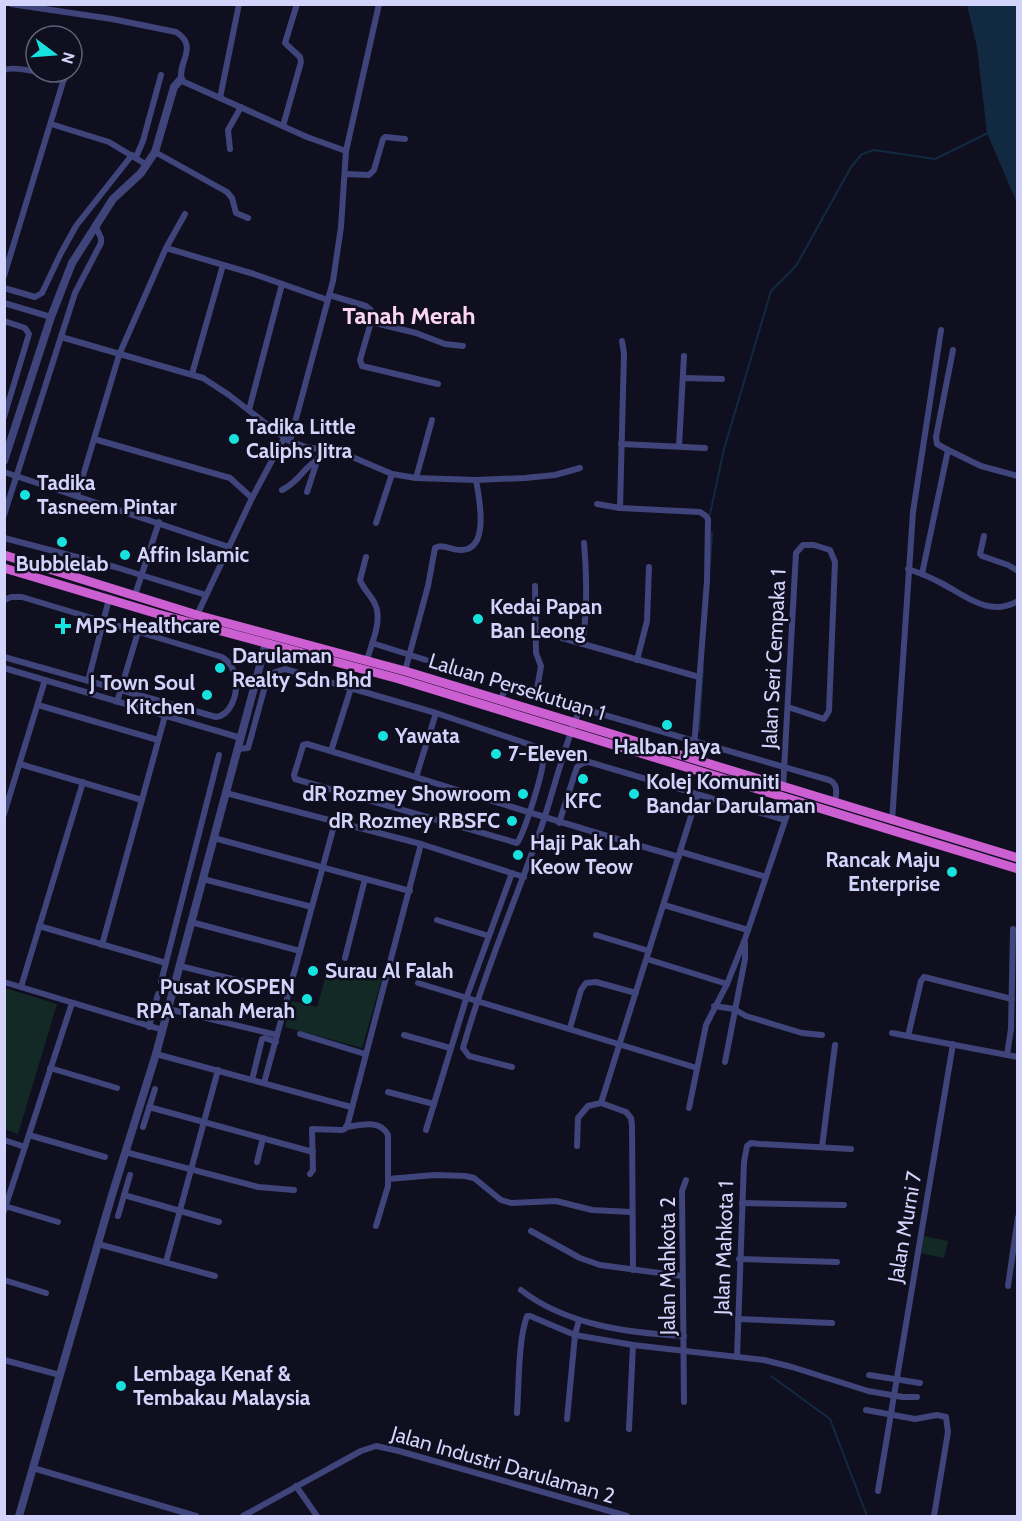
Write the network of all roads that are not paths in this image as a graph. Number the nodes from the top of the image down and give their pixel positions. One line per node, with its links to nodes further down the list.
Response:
1 (11, 4): 8 (street)
2 (239, 4): 10 (street)
3 (297, 4): 13 (street)
4 (379, 4): 16 (street)
5 (4, 70): 6 (street)
6 (24, 70)
7 (162, 75): 18 (street)
8 (181, 79): 10 (street); 17 (street)
9 (63, 84): 12 (street)
10 (220, 98): 11 (street)
11 (241, 107): 13 (street); 15 (street)
12 (51, 124): 18 (street); 26 (street)
13 (283, 126): 16 (street)
14 (405, 139): 20 (street)
15 (230, 150)
16 (346, 151): 20 (street)
17 (155, 152): 19 (street); 22 (street)
18 (134, 156): 19 (street); 28 (street)
19 (147, 165): 23 (street)
20 (345, 174): 29 (street)
21 (185, 214): 24 (street)
22 (248, 218)
23 (95, 225): 31 (street); 35 (street)
24 (166, 248): 25 (street); 39 (street)
25 (223, 265): 27 (street); 41 (street)
26 (4, 276)
27 (282, 284): 29 (street); 45 (street)
28 (4, 288)
29 (329, 297): 33 (street); 49 (street)
30 (4, 303): 31 (street)
31 (51, 317): 56 (street)
32 (4, 321): 46 (street)
33 (371, 322): 37 (street); 44 (street)
34 (941, 330): 81 (street)
35 (61, 338): 39 (street); 60 (street)
36 (622, 341): 50 (street)
37 (463, 346)
38 (953, 350): 54 (street)
39 (119, 355): 41 (street); 48 (street)
40 (684, 356): 42 (street)
41 (192, 374): 45 (street)
42 (683, 378): 43 (street); 51 (street)
43 (722, 378)
44 (438, 384)
45 (249, 410): 49 (street)
46 (4, 417)
47 (432, 420): 62 (street)
48 (94, 438): 66 (street); 67 (street)
49 (287, 439): 53 (street); 67 (street)
50 (621, 444): 51 (street); 69 (street)
51 (679, 446): 52 (street)
52 (705, 448)
53 (321, 449): 55 (street); 59 (street)
54 (948, 450): 61 (street); 84 (street)
55 (317, 460): 64 (street); 65 (street)
56 (4, 461)
57 (580, 468): 63 (street)
58 (4, 472): 60 (street)
59 (392, 474): 62 (street); 72 (street)
60 (17, 476): 66 (street); 70 (street)
61 (1017, 476)
62 (416, 478): 63 (street)
63 (476, 480): 100 (street)
64 (282, 490)
65 (307, 492)
66 (77, 496): 71 (street)
67 (252, 498): 76 (street)
68 (597, 504): 69 (street)
69 (620, 508): 107 (street)
70 (4, 515)
71 (159, 522): 76 (street); 86 (street)
72 (376, 524)
73 (984, 536): 82 (street)
74 (4, 538): 86 (street)
75 (584, 543): 99 (street)
76 (229, 547): 89 (street)
77 (4, 555): 88 (highway, Laluan Persekutuan 1)
78 (366, 557): 98 (street)
79 (649, 567): 104 (street)
80 (4, 568): 83 (highway, Laluan Persekutuan 1)
81 (908, 569): 84 (street); 147 (street)
82 (1017, 571)
83 (22, 573): 85 (highway); 90 (highway, Laluan Persekutuan 1)
84 (922, 574): 92 (street)
85 (4, 575)
86 (142, 576): 88 (street); 89 (street)
87 (536, 586): 114 (street)
88 (135, 595): 93 (highway, Laluan Persekutuan 1)
89 (206, 595): 93 (street)
90 (110, 599): 94 (street); 97 (highway, Laluan Persekutuan 1)
91 (4, 600): 94 (street)
92 (1017, 602)
93 (197, 615): 102 (highway, Laluan Persekutuan 1)
94 (104, 622): 95 (street); 109 (street)
95 (138, 632): 113 (street); 113 (street)
96 (562, 638): 99 (street)
97 (266, 643): 110 (street); 122 (highway, Laluan Persekutuan 1)
98 (372, 643): 100 (street); 102 (street)
99 (582, 644): 104 (street)
100 (410, 654): 103 (street); 106 (street)
101 (4, 657): 109 (street)
102 (367, 660): 106 (highway, Laluan Persekutuan 1)
103 (426, 660)
104 (637, 660): 107 (street)
105 (4, 668): 108 (street)
106 (405, 671): 115 (highway, Laluan Persekutuan 1)
107 (699, 677): 125 (street)
108 (45, 680): 116 (street); 117 (street)
109 (87, 681): 113 (street)
110 (254, 687): 112 (street); 123 (street)
111 (351, 688): 112 (street); 120 (street); 127 (street)
112 (264, 690): 126 (street)
113 (120, 691): 116 (street)
114 (536, 694): 115 (street); 119 (street)
115 (500, 700): 122 (highway, Laluan Persekutuan 1)
116 (117, 702): 121 (street)
117 (38, 705): 124 (street); 130 (street)
118 (788, 707): 118 (street, Jalan Seri Cempaka 1); 131 (street, Jalan Seri Cempaka 1)
119 (580, 709): 122 (street); 125 (street)
120 (436, 713): 132 (street); 141 (street)
121 (165, 716): 123 (street); 124 (street)
122 (573, 727): 129 (highway, Laluan Persekutuan 1); 139 (highway, Laluan Persekutuan 1); 143 (street)
123 (241, 738): 126 (street)
124 (158, 740): 138 (street)
125 (694, 742): 129 (street); 131 (street)
126 (238, 748): 135 (street)
127 (331, 751): 132 (street); 141 (street)
128 (219, 755): 175 (street)
129 (693, 760): 134 (highway, Laluan Persekutuan 1)
130 (20, 764): 133 (street); 137 (street)
131 (784, 767): 134 (street, Jalan Seri Cempaka 1); 140 (street)
132 (417, 777): 141 (street)
133 (83, 782): 138 (street); 164 (street)
134 (783, 788): 140 (highway, Laluan Persekutuan 1)
135 (226, 793): 145 (street); 148 (street)
136 (698, 794): 144 (street); 146 (street); 150 (street)
137 (7, 795): 142 (street)
138 (142, 800): 170 (street)
139 (792, 800): 144 (street); 147 (highway, Laluan Persekutuan 1)
140 (835, 802): 147 (highway, Laluan Persekutuan 1)
141 (528, 813): 143 (street)
142 (4, 814)
143 (545, 819): 146 (street); 155 (street)
144 (785, 820): 156 (street)
145 (335, 822): 149 (street); 152 (street)
146 (559, 823): 150 (street)
147 (892, 825): 151 (highway, Laluan Persekutuan 1); 153 (highway, Laluan Persekutuan 1)
148 (214, 838): 152 (street); 157 (street)
149 (421, 844): 154 (street); 159 (street)
150 (680, 855): 156 (street); 160 (street)
151 (1017, 858)
152 (323, 867): 158 (street); 161 (street)
153 (1017, 869)
154 (512, 873): 155 (street); 168 (street)
155 (524, 877): 186 (street)
156 (766, 877): 166 (street)
157 (203, 879): 161 (street); 163 (street)
158 (365, 879): 159 (street); 173 (street)
159 (410, 891): 206 (street)
160 (664, 905): 166 (street); 172 (street)
161 (312, 907): 171 (street)
162 (437, 920): 168 (street)
163 (191, 922): 171 (street); 176 (street)
164 (39, 926): 170 (street); 181 (street)
165 (1013, 929): 187 (street)
166 (748, 930): 169 (street)
167 (596, 935): 172 (street)
168 (489, 936): 185 (street)
169 (745, 939): 180 (street); 191 (street)
170 (102, 945): 175 (street)
171 (300, 951): 182 (street)
172 (649, 951): 174 (street)
173 (345, 958)
174 (647, 959): 180 (street); 183 (street)
175 (166, 963): 178 (street)
176 (180, 966): 182 (street); 190 (street)
177 (4, 982): 181 (street)
178 (161, 982)
179 (418, 982): 185 (street)
180 (728, 984): 189 (street)
181 (21, 987): 188 (street)
182 (289, 993): 200 (street)
183 (636, 993): 193 (street); 201 (street)
184 (158, 994): 192 (street)
185 (467, 996): 186 (street); 204 (street)
186 (477, 999): 193 (street); 210 (street)
187 (1012, 999): 199 (street); 207 (street)
188 (72, 1003): 192 (street); 211 (street)
189 (714, 1006): 191 (street); 212 (street)
190 (168, 1009): 194 (street); 200 (street)
191 (734, 1009): 198 (street); 209 (street)
192 (148, 1026): 194 (street)
193 (570, 1028): 201 (street)
194 (162, 1030): 205 (street)
195 (892, 1033): 199 (street)
196 (300, 1034): 206 (street)
197 (404, 1035): 204 (street)
198 (822, 1035)
199 (908, 1036): 202 (street)
200 (277, 1038): 214 (street); 215 (street)
201 (619, 1043): 212 (street); 219 (street)
202 (953, 1044): 207 (street); 280 (street, Jalan Murni 7)
203 (835, 1046): 233 (street)
204 (450, 1048): 220 (street)
205 (156, 1054): 213 (street); 235 (street)
206 (365, 1054): 222 (street)
207 (1007, 1055): 208 (street)
208 (1017, 1057)
209 (725, 1062)
210 (512, 1067)
211 (50, 1068): 216 (street); 228 (street)
212 (697, 1068): 223 (street)
213 (218, 1071): 214 (street); 224 (street)
214 (252, 1080): 215 (street)
215 (264, 1083): 222 (street)
216 (117, 1088)
217 (155, 1089): 221 (street)
218 (388, 1092): 220 (street)
219 (601, 1103): 231 (street); 250 (street)
220 (434, 1104): 227 (street)
221 (149, 1107): 224 (street); 225 (street)
222 (351, 1107): 226 (street)
223 (689, 1108)
224 (204, 1122): 229 (street); 239 (street)
225 (143, 1127)
226 (346, 1127): 236 (street); 242 (street)
227 (426, 1130)
228 (29, 1135): 232 (street); 237 (street)
229 (263, 1138): 236 (street); 238 (street)
230 (4, 1140): 232 (street)
231 (577, 1146)
232 (25, 1147): 248 (street)
233 (822, 1147): 234 (street); 246 (street, Jalan Mahkota 1)
234 (851, 1149)
235 (125, 1152): 239 (street); 257 (street)
236 (313, 1152): 240 (street)
237 (105, 1157)
238 (257, 1162)
239 (192, 1168): 244 (street); 249 (street)
240 (310, 1174)
241 (130, 1175): 245 (street)
242 (388, 1179): 250 (street); 255 (street)
243 (686, 1180): 264 (street, Jalan Mahkota 2)
244 (294, 1190)
245 (124, 1195): 249 (street); 251 (street)
246 (742, 1203): 247 (street); 258 (street, Jalan Mahkota 1)
247 (844, 1205)
248 (5, 1208): 253 (street)
249 (180, 1211): 254 (street); 260 (street)
250 (632, 1212): 262 (street)
251 (118, 1216)
252 (1017, 1217): 259 (street)
253 (58, 1222)
254 (219, 1222)
255 (376, 1226)
256 (531, 1231): 262 (street)
257 (98, 1244): 260 (street); 278 (street)
258 (739, 1259): 261 (street); 269 (street, Jalan Mahkota 1)
259 (1015, 1261): 266 (street)
260 (166, 1262): 263 (street)
261 (837, 1262)
262 (633, 1270): 264 (street)
263 (215, 1276)
264 (682, 1276): 273 (street, Jalan Mahkota 2)
265 (4, 1280): 268 (street)
266 (1008, 1286)
267 (521, 1290): 270 (street)
268 (46, 1293)
269 (738, 1319): 271 (street); 276 (street, Jalan Mahkota 1)
270 (579, 1320): 272 (street); 273 (street)
271 (832, 1323)
272 (575, 1335): 274 (street); 286 (street); 288 (street)
273 (684, 1336): 275 (street, Jalan Mahkota 2)
274 (633, 1346): 275 (street); 289 (street)
275 (685, 1352): 276 (street); 284 (street, Jalan Mahkota 2)
276 (737, 1357): 282 (street)
277 (4, 1360): 278 (street)
278 (60, 1375): 290 (street)
279 (869, 1376): 280 (street)
280 (896, 1380): 281 (street); 282 (street, Jalan Murni 7)
281 (920, 1383)
282 (894, 1396): 283 (street); 287 (street, Jalan Murni 7)
283 (917, 1397)
284 (684, 1402)
285 (866, 1410): 287 (street)
286 (517, 1413)
287 (891, 1414): 292 (street, Jalan Murni 7); 298 (street)
288 (567, 1419)
289 (629, 1429)
290 (33, 1468): 293 (street); 294 (street)
291 (296, 1486): 295 (street, Jalan Industri Darulaman 2); 296 (street); 297 (street, Jalan Industri Darulaman 2)
292 (878, 1491)
293 (19, 1516)
294 (195, 1516)
295 (243, 1516)
296 (317, 1516)
297 (627, 1516)
298 (936, 1516)

